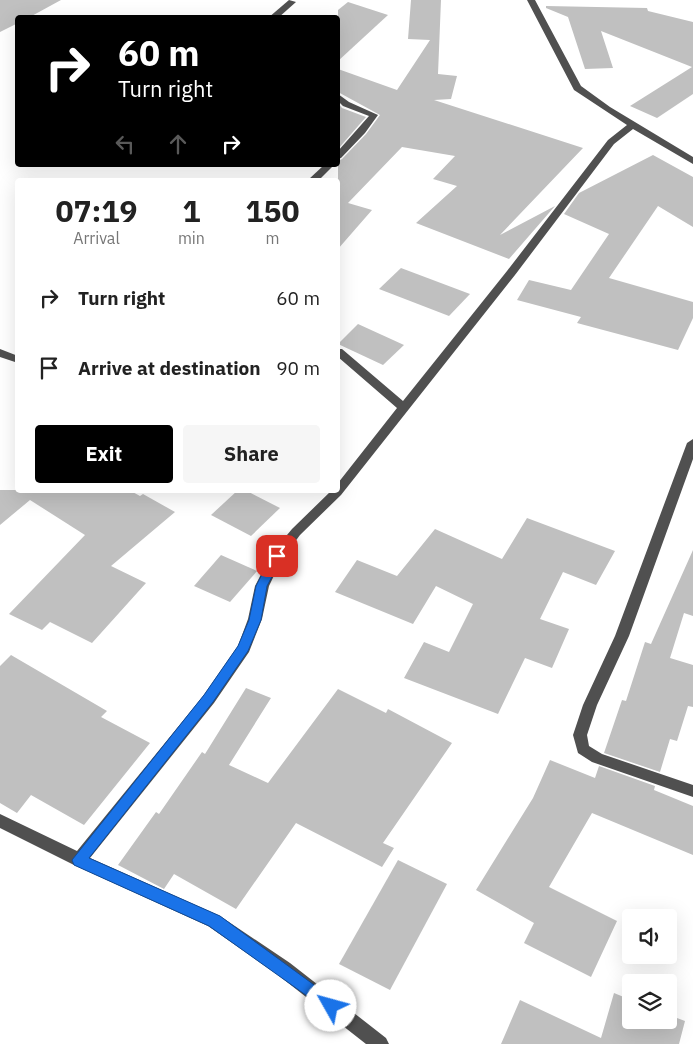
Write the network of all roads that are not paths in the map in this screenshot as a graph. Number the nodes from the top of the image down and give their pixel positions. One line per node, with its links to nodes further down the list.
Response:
1 (531, 0): 5 (street)
2 (292, 2): 3 (street)
3 (276, 15)
4 (340, 99): 6 (street)
5 (632, 124): 7 (street); 13 (street)
6 (340, 154)
7 (693, 161)
8 (327, 167): 9 (street)
9 (315, 178)
10 (0, 354): 12 (street)
11 (340, 354): 13 (street)
12 (15, 359)
13 (404, 408): 15 (street)
14 (693, 443): 17 (street)
15 (340, 489)
16 (337, 493): 19 (street)
17 (693, 791)
18 (0, 821): 19 (street)
19 (79, 860): 20 (street)
20 (380, 1044)

